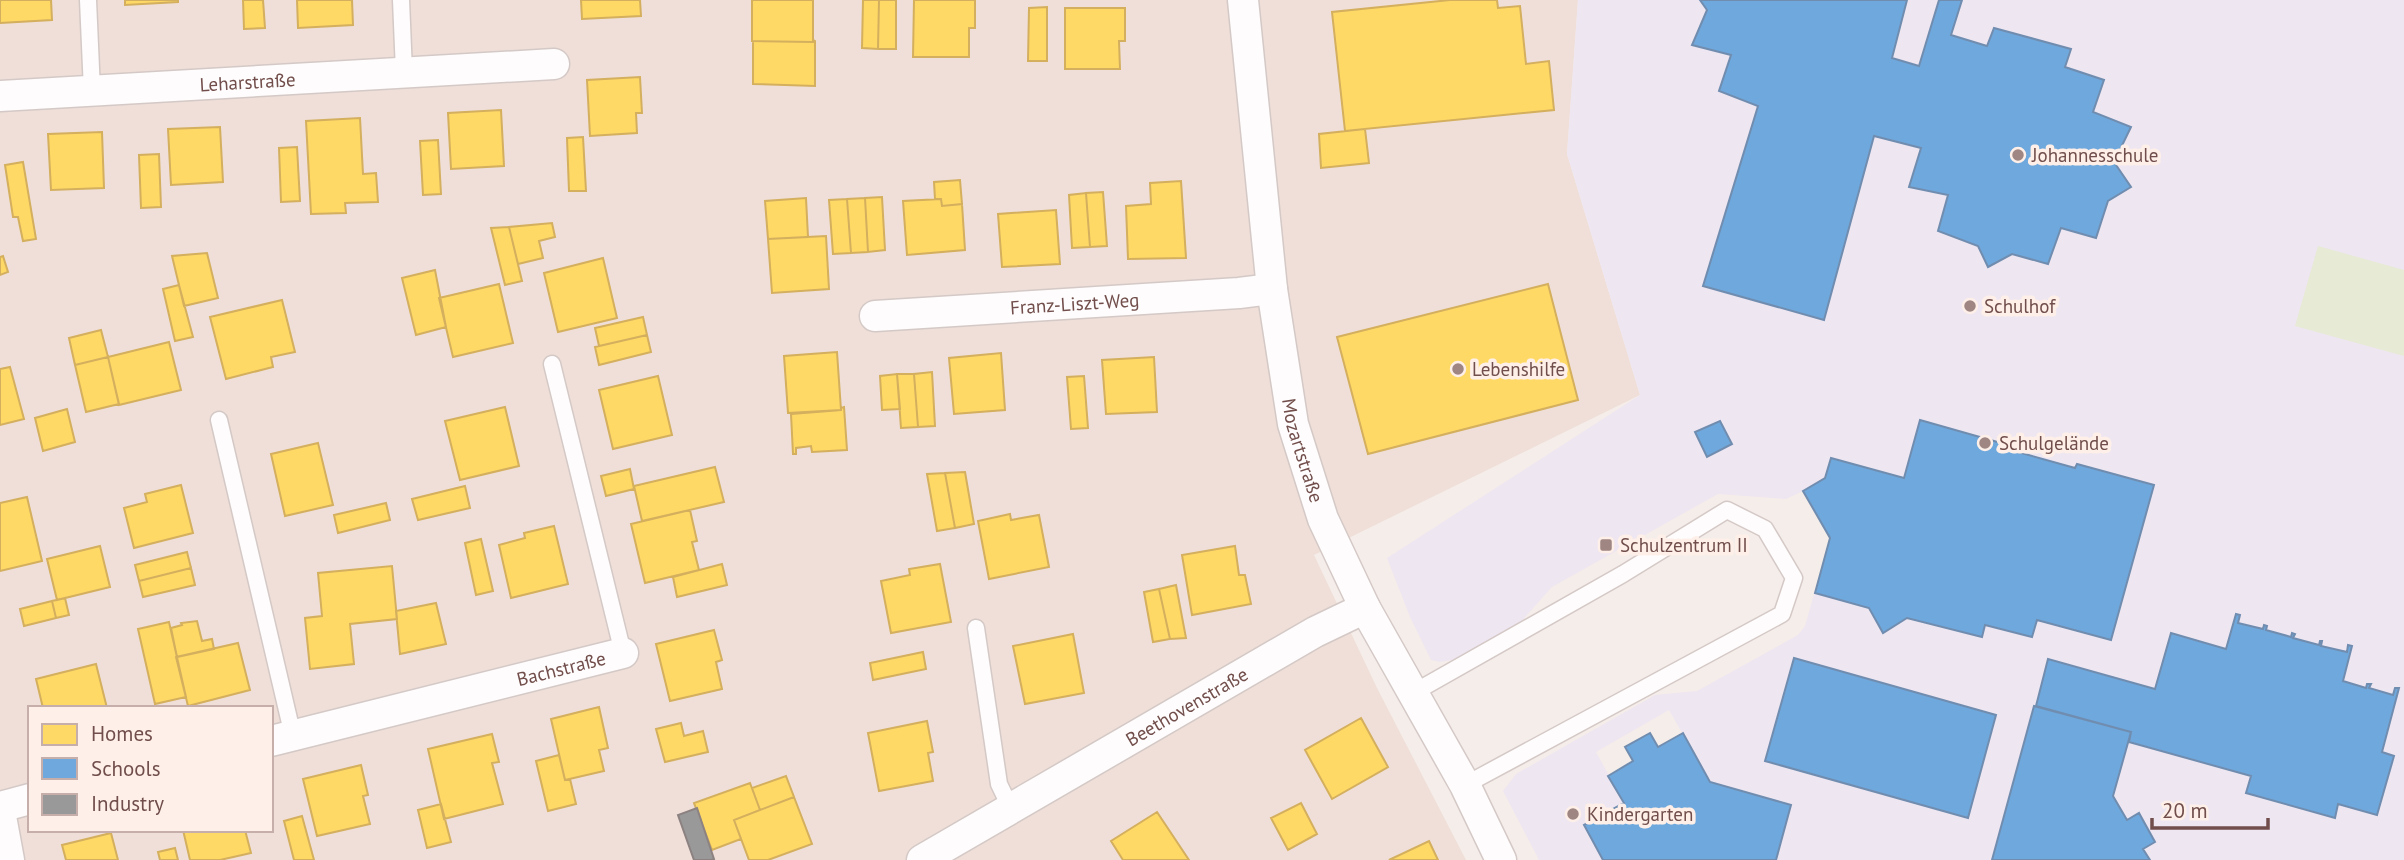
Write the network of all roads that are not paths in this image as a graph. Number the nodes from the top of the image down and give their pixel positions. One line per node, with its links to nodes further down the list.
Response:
1 (88, 0): 6 (lane)
2 (401, 0): 5 (lane)
3 (1243, 0): 8 (street, Mozartstraße)
4 (554, 64): 5 (street, Leharstraße)
5 (404, 72): 6 (street, Leharstraße)
6 (92, 91): 7 (street, Leharstraße)
7 (0, 96)
8 (1272, 289): 9 (street, Franz-Liszt-Weg); 12 (street, Mozartstraße)
9 (875, 316)
10 (552, 364): 14 (lane, Bachstraße)
11 (219, 420): 16 (lane, Bachstraße)
12 (1365, 608): 15 (street, Mozartstraße); 20 (street, Beethovenstraße)
13 (976, 628): 20 (lane)
14 (623, 653): 16 (street, Bachstraße)
15 (1413, 694): 17 (street, Mozartstraße); 17 (lane)
16 (282, 739)
17 (1465, 785): 23 (street, Mozartstraße)
18 (28, 800): 19 (street)
19 (0, 809): 21 (street)
20 (1011, 809): 22 (street, Beethovenstraße)
21 (9, 860)
22 (922, 860)
23 (1501, 860)

